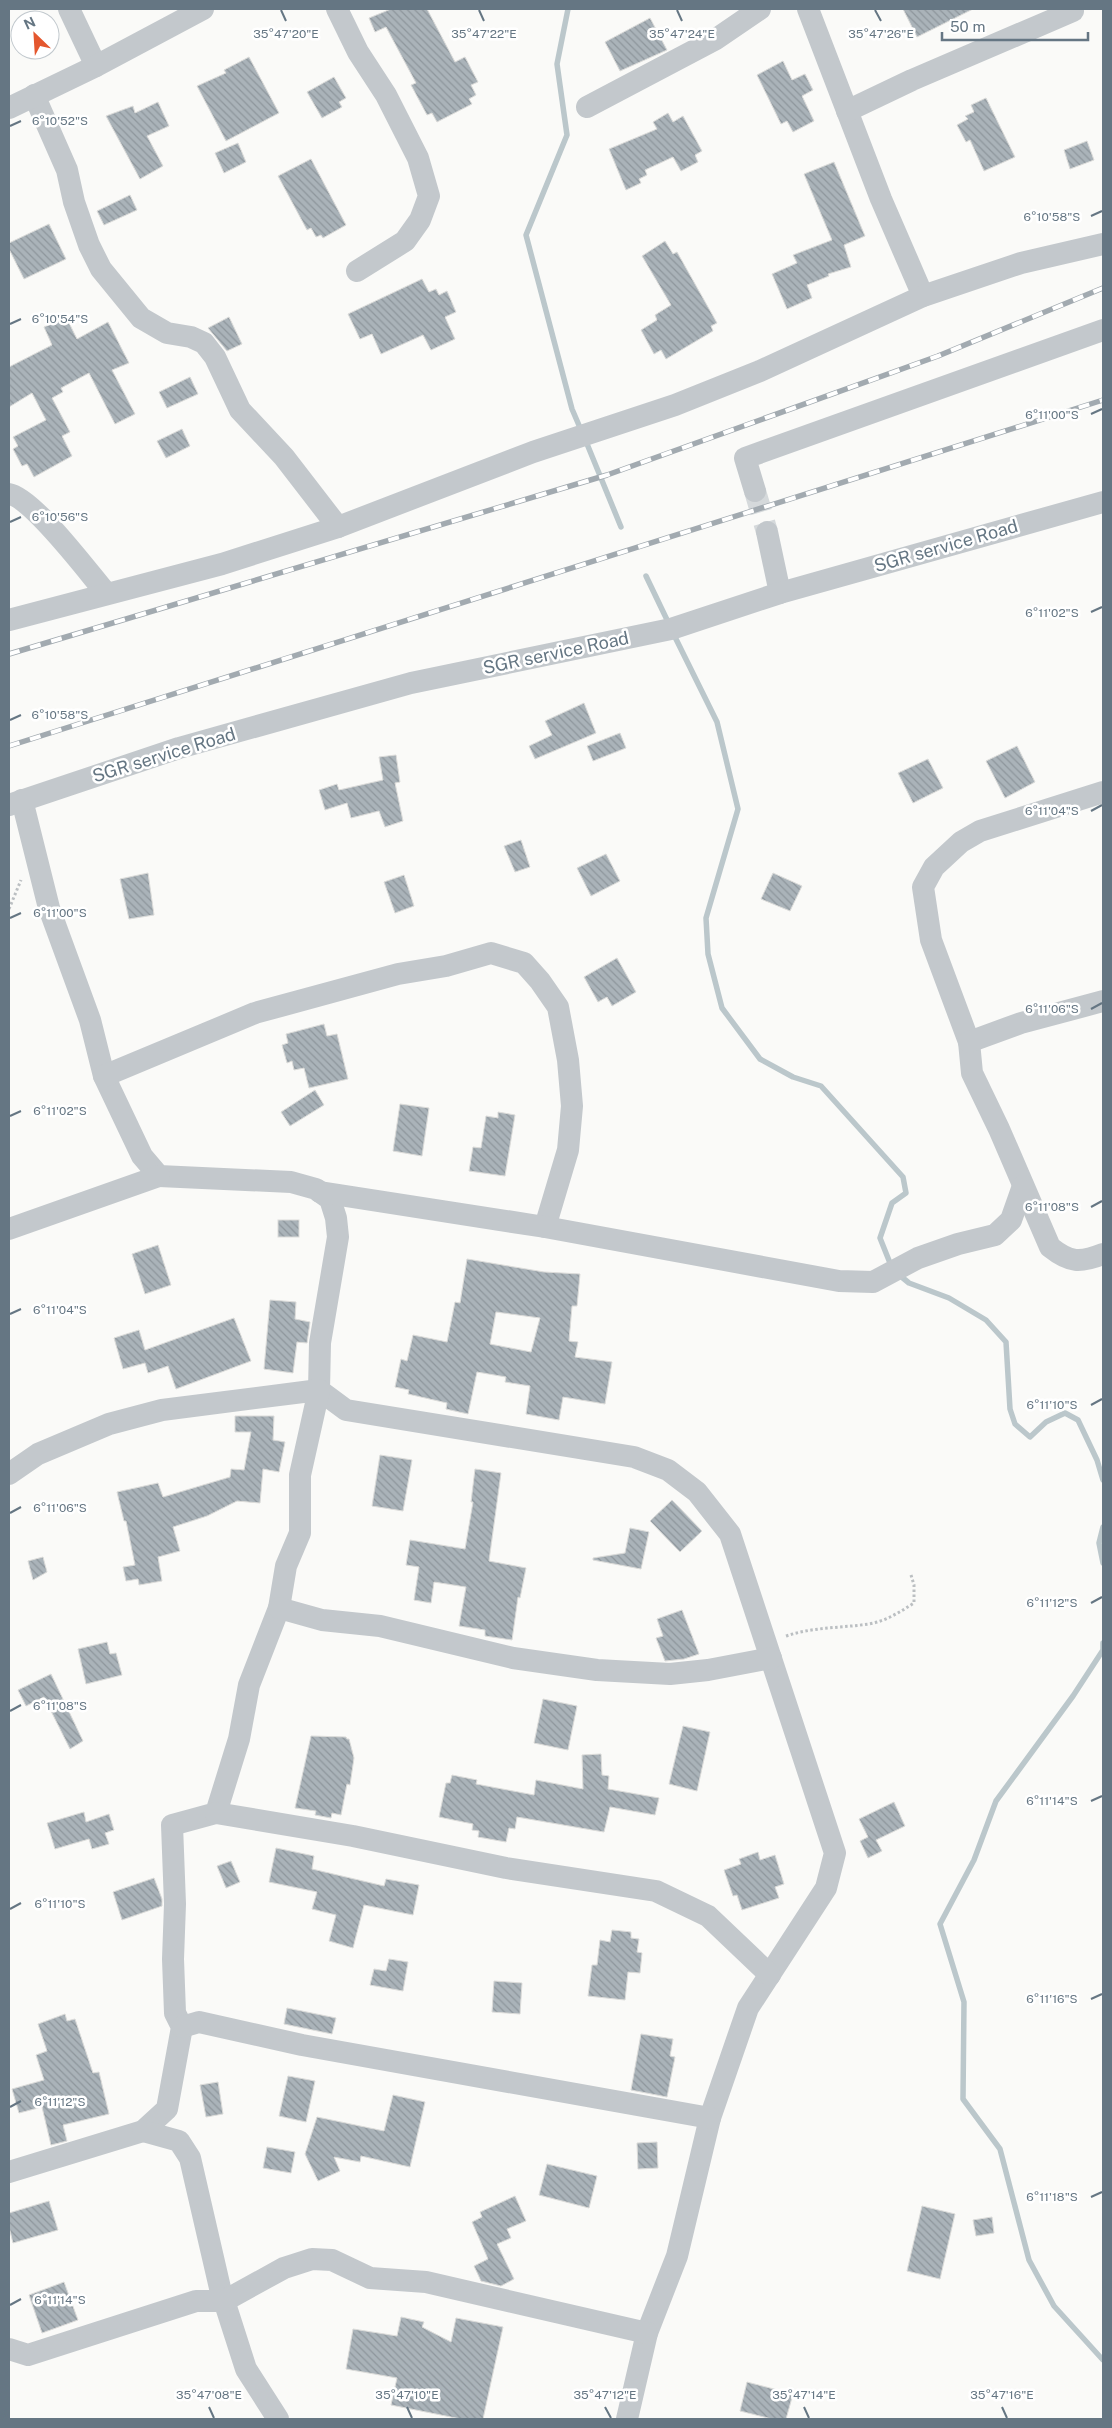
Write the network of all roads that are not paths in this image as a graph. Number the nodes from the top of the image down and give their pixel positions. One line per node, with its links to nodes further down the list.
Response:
1 (69, 9): 7 (street)
2 (203, 9): 7 (street)
3 (337, 9): 13 (street)
4 (760, 9): 9 (street)
5 (808, 9): 11 (street)
6 (1073, 11): 11 (street)
7 (96, 66): 8 (street)
8 (34, 95): 10 (street); 19 (street)
9 (587, 107)
10 (9, 108)
11 (846, 111): 14 (street)
12 (1103, 244): 14 (street)
13 (356, 271)
14 (922, 296): 19 (street)
15 (1103, 330): 16 (street)
16 (755, 491)
17 (9, 494): 21 (street)
18 (1103, 502): 22 (street, SGR service Road)
19 (338, 527): 21 (street)
20 (767, 532): 22 (street)
21 (106, 593): 23 (street)
22 (780, 593): 25 (street, SGR service Road)
23 (9, 620)
24 (1103, 792): 27 (street)
25 (15, 803): 28 (street)
26 (1103, 1001): 27 (street)
27 (969, 1042): 30 (street)
28 (104, 1076): 29 (street); 32 (street)
29 (159, 1176): 31 (street); 33 (street)
30 (1023, 1186): 32 (street); 34 (street)
31 (320, 1192): 32 (street); 35 (street)
32 (545, 1227)
33 (9, 1228)
34 (1103, 1254)
35 (319, 1390): 36 (street); 37 (street); 38 (street)
36 (9, 1474)
37 (279, 1608): 38 (street); 39 (street)
38 (768, 1650): 40 (street)
39 (216, 1813): 40 (street); 41 (street)
40 (770, 1974): 42 (street)
41 (182, 2027): 42 (street); 43 (street)
42 (710, 2118): 46 (street)
43 (143, 2131): 44 (street); 45 (street)
44 (9, 2172)
45 (224, 2301): 46 (street); 47 (street); 48 (street)
46 (647, 2333): 49 (street)
47 (11, 2350)
48 (278, 2419)
49 (627, 2419)

